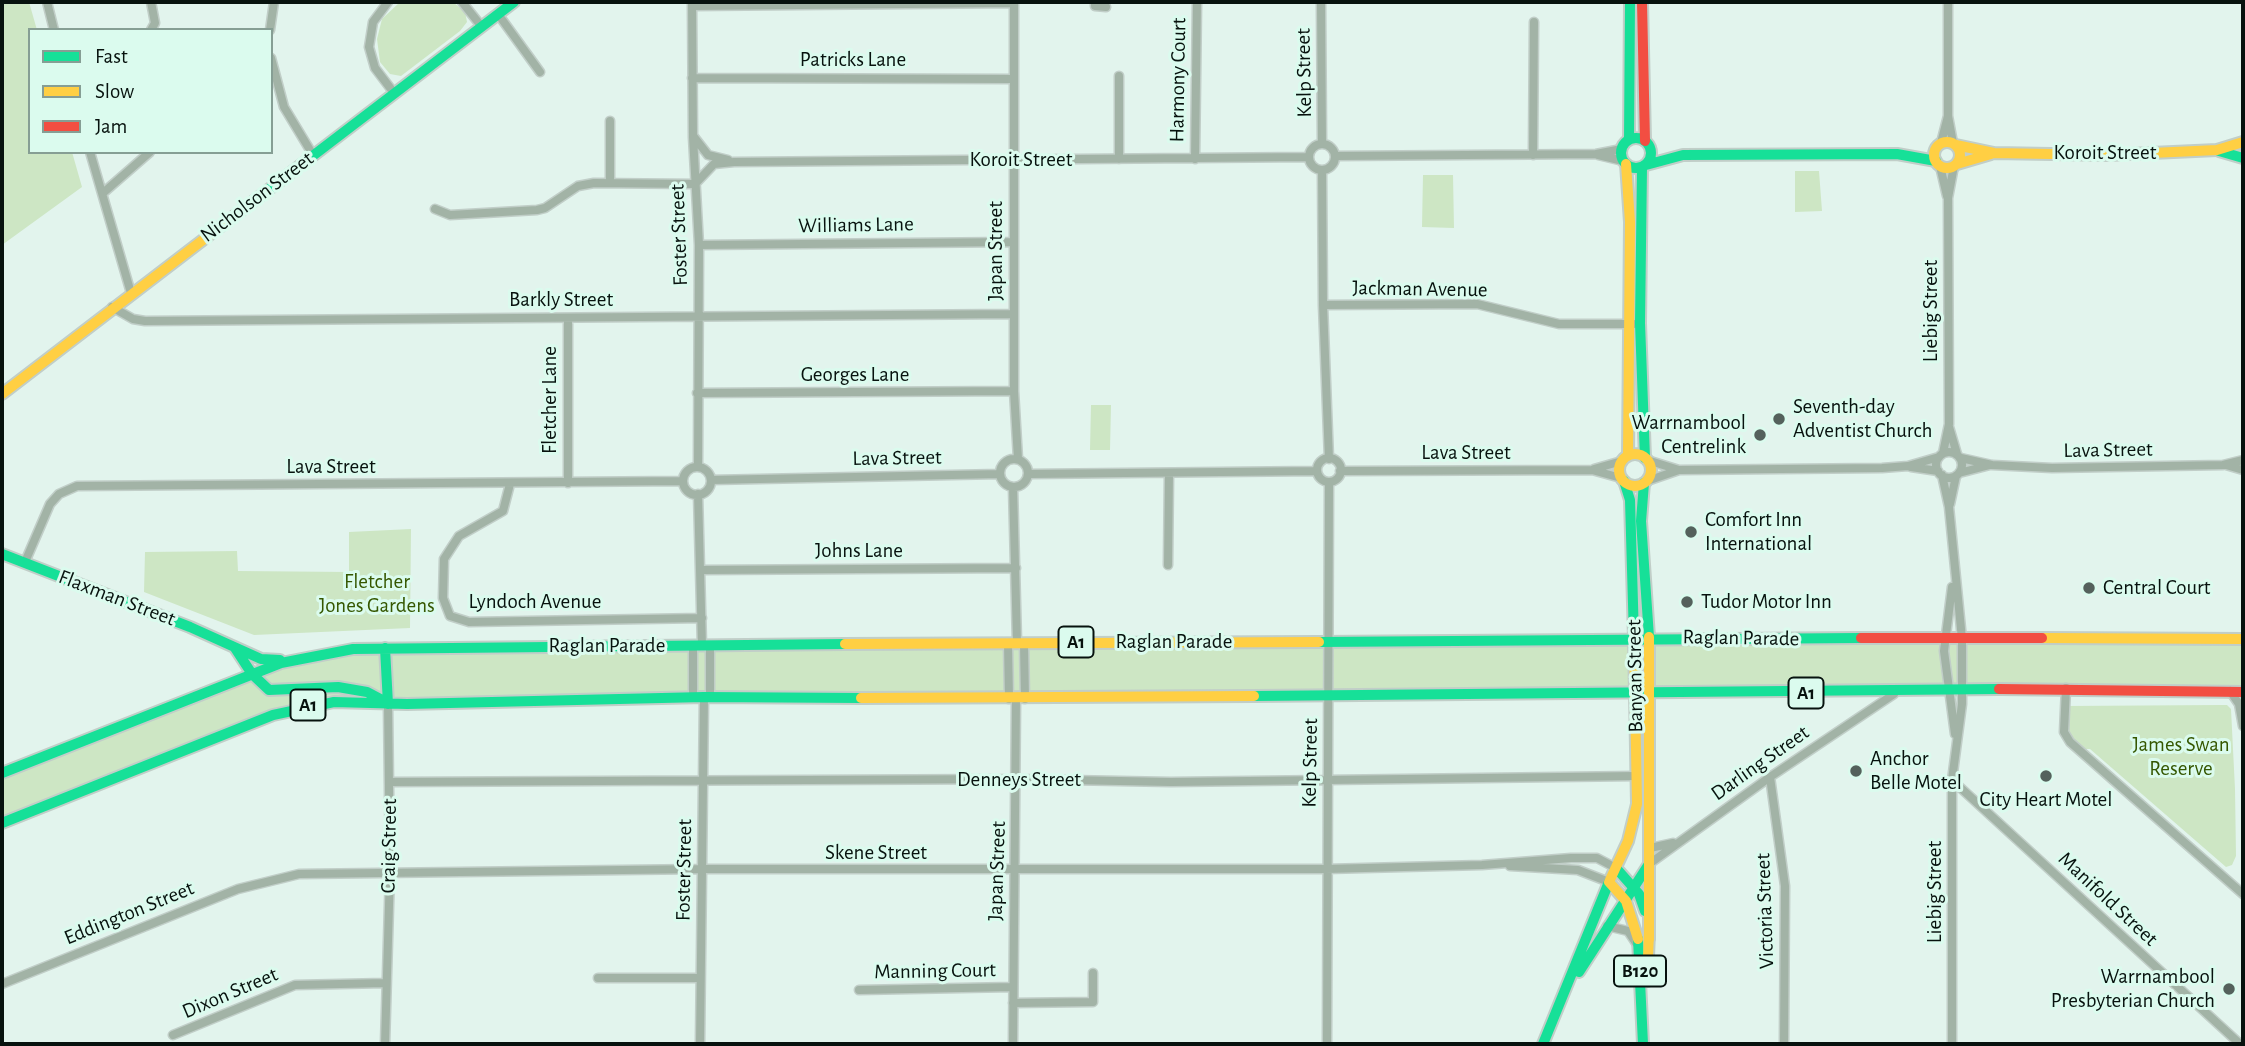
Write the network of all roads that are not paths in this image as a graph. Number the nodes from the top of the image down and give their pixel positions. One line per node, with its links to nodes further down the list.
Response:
1 (47, 2): 19 (street)
2 (151, 2): 20 (street)
3 (274, 2): 21 (street)
4 (388, 2): 27 (street)
5 (462, 2): 18 (street)
6 (514, 2): 16 (main road, Nicholson Street)
7 (1095, 2): 15 (street)
8 (1197, 2): 47 (street, Harmony Court)
9 (1321, 2): 31 (street, Kelp Street)
10 (1630, 2): 38 (main road)
11 (1642, 2): 32 (main road)
12 (1948, 2): 33 (street)
13 (1014, 3): 14 (street); 26 (street, Japan Street)
14 (692, 4): 25 (street, Foster Street)
15 (1105, 7)
16 (498, 14): 18 (main road, Nicholson Street); 23 (street)
17 (1534, 22): 41 (street)
18 (482, 27): 27 (main road, Nicholson Street)
19 (54, 28)
20 (152, 28)
21 (270, 28)
22 (273, 69): 40 (street)
23 (540, 72)
24 (1119, 76): 46 (street)
25 (692, 78): 26 (street, Patricks Lane); 29 (street, Foster Street)
26 (1014, 79): 48 (street, Japan Street)
27 (394, 93): 40 (main road, Nicholson Street)
28 (610, 121): 54 (street)
29 (693, 137): 49 (street, Koroit Street); 55 (street, Foster Street)
30 (2243, 142): 34 (main road, Koroit Street)
31 (1322, 143): 43 (street); 44 (street)
32 (1647, 144): 38 (main road, Koroit Street); 42 (main road, Koroit Street); 52 (main road)
33 (1947, 145): 35 (main road, Koroit Street); 39 (main road, Koroit Street); 50 (main road); 51 (main road)
34 (2217, 150): 35 (main road, Koroit Street); 45 (main road, Koroit Street)
35 (1994, 153): 51 (main road, Koroit Street)
36 (91, 154): 56 (street)
37 (148, 154): 56 (street)
38 (1625, 154): 41 (street); 52 (main road); 67 (main road)
39 (1897, 154): 42 (main road, Koroit Street); 50 (main road, Koroit Street)
40 (313, 155): 61 (main road, Nicholson Street)
41 (1533, 155): 43 (street)
42 (1678, 155): 52 (main road, Koroit Street)
43 (1335, 156): 53 (street)
44 (1308, 157): 47 (street, Koroit Street); 53 (street)
45 (2243, 158)
46 (1119, 159): 47 (street, Koroit Street); 48 (street, Koroit Street)
47 (1195, 159)
48 (1014, 160): 49 (street, Koroit Street); 59 (street, Japan Street)
49 (734, 162): 55 (street, Koroit Street)
50 (1938, 163): 51 (main road, Koroit Street); 57 (street, Liebig Street)
51 (1956, 165): 57 (street, Liebig Street)
52 (1644, 166): 67 (main road)
53 (1322, 170): 62 (street)
54 (610, 183): 55 (street); 58 (street)
55 (695, 184): 60 (street, Foster Street)
56 (103, 192): 61 (street)
57 (1948, 198): 71 (street, Liebig Street)
58 (435, 209)
59 (1013, 242): 60 (street, Williams Lane); 64 (street, Japan Street)
60 (699, 245): 65 (street, Foster Street)
61 (131, 293): 63 (main road, Nicholson Street)
62 (1323, 305): 67 (street, Jackman Avenue); 75 (street)
63 (112, 307): 66 (street, Barkly Street); 70 (main road, Nicholson Street)
64 (1013, 314): 65 (street, Barkly Street); 68 (street, Japan Street)
65 (698, 315): 66 (street, Barkly Street); 69 (street, Foster Street)
66 (568, 318): 98 (street, Fletcher Lane)
67 (1634, 324): 76 (main road); 77 (main road)
68 (1014, 391): 69 (street, Georges Lane); 74 (street, Japan Street)
69 (697, 393): 82 (street, Foster Street)
70 (2, 394)
71 (1949, 424): 72 (street, Liebig Street); 73 (street, Liebig Street)
72 (1941, 455): 73 (street, Lava Street); 81 (street); 89 (street, Liebig Street)
73 (1959, 456): 79 (street, Lava Street); 92 (street, Liebig Street)
74 (1018, 459): 90 (street); 91 (street)
75 (1329, 459): 86 (street); 87 (street)
76 (1625, 459): 77 (main road); 83 (street, Lava Street); 93 (main road)
77 (1646, 459): 84 (street); 97 (main road)
78 (2243, 460): 80 (street, Lava Street)
79 (1993, 465): 80 (street, Lava Street); 92 (street, Lava Street)
80 (2224, 465): 85 (street, Lava Street)
81 (1908, 466): 84 (street); 89 (street)
82 (698, 467): 94 (street); 95 (street)
83 (1592, 470): 87 (street, Lava Street); 93 (street, Lava Street)
84 (1679, 470): 97 (street)
85 (2243, 470)
86 (1317, 471): 88 (street); 96 (street)
87 (1340, 471): 96 (street)
88 (1168, 473): 91 (street); 105 (street)
89 (1940, 473): 92 (street, Lava Street); 102 (street, Liebig Street)
90 (1000, 474): 94 (street, Lava Street); 100 (street)
91 (1029, 474): 100 (street)
92 (1958, 474): 102 (street, Liebig Street)
93 (1623, 479): 97 (main road); 111 (main road, Banyan Street)
94 (711, 480): 101 (street)
95 (683, 481): 98 (street, Lava Street); 101 (street)
96 (1329, 482): 115 (street, Kelp Street)
97 (1645, 482): 110 (main road, Banyan Street)
98 (568, 483): 99 (street, Lava Street)
99 (510, 484): 104 (street, Lava Street); 109 (street, Lyndoch Avenue)
100 (1013, 487): 106 (street, Japan Street)
101 (698, 495): 107 (street)
102 (1950, 507): 108 (street, Liebig Street)
103 (2, 554): 104 (main road, Flaxman Street)
104 (26, 562): 119 (main road, Flaxman Street)
105 (1168, 565)
106 (1016, 568): 107 (street, Johns Lane); 116 (street, Japan Street)
107 (702, 570): 109 (street)
108 (1955, 574): 112 (street, Liebig Street); 113 (street, Liebig Street)
109 (702, 618): 117 (street)
110 (1648, 637): 111 (main road, Raglan Parade / A1); 112 (main road, Raglan Parade / A1); 123 (main road, Banyan Street / B120)
111 (1634, 638): 115 (main road, Raglan Parade / A1); 126 (main road, Banyan Street / B120)
112 (1945, 639): 113 (main road, Raglan Parade / A1); 128 (street, Liebig Street)
113 (1962, 639): 114 (main road, Raglan Parade / A1); 124 (street, Liebig Street)
114 (2243, 639)
115 (1330, 642): 116 (main road, Raglan Parade / A1); 130 (street, Kelp Street)
116 (1016, 643): 117 (main road, Raglan Parade / A1); 132 (street, Japan Street); 132 (street, Japan Street)
117 (702, 646): 118 (main road, Raglan Parade / A1); 131 (street); 131 (street)
118 (385, 648): 120 (main road, Raglan Parade / A1); 133 (main road, Craig Street)
119 (246, 656): 120 (main road); 121 (main road, Flaxman Street)
120 (294, 659): 121 (main road, Raglan Parade / A1)
121 (253, 674): 133 (main road); 136 (main road, Raglan Parade / A1)
122 (2066, 688): 124 (main road, A1); 125 (main road, A1); 160 (street)
123 (1649, 691): 126 (main road, A1); 127 (main road, A1); 137 (main road, Banyan Street / B120)
124 (1962, 691): 128 (main road, A1); 135 (street, Liebig Street)
125 (2230, 691): 129 (main road, A1); 134 (street)
126 (1636, 692): 130 (main road, A1); 137 (main road, Banyan Street / B120)
127 (1897, 692): 128 (main road, A1); 138 (street, Darling Street)
128 (1948, 692): 135 (street, Liebig Street)
129 (2243, 692)
130 (1329, 696): 132 (main road, A1); 140 (street, Kelp Street)
131 (702, 697): 132 (main road, A1); 133 (main road, A1); 142 (street, Foster Street)
132 (1016, 699): 139 (street, Japan Street)
133 (388, 704): 143 (street, Craig Street); 144 (main road, A1)
134 (2243, 726)
135 (1956, 740): 141 (street, Liebig Street)
136 (2, 773)
137 (1643, 776): 140 (street, Denneys Street); 145 (main road, Banyan Street / B120); 148 (main road, Banyan Street / B120)
138 (1770, 777): 147 (street, Darling Street); 181 (street, Victoria Street)
139 (1017, 779): 140 (street, Denneys Street); 142 (street, Denneys Street); 156 (street, Japan Street)
140 (1326, 780): 154 (street, Kelp Street)
141 (1952, 780): 182 (street, Liebig Street); 183 (street, Manifold Street)
142 (702, 781): 143 (street, Denneys Street); 153 (street, Foster Street)
143 (390, 782): 155 (street, Craig Street)
144 (2, 823)
145 (1632, 830): 146 (main road, Banyan Street / B120); 148 (main road)
146 (1628, 841): 149 (street, Skene Street); 152 (main road, Banyan Street / B120)
147 (1679, 841): 148 (street, Darling Street); 150 (street, Darling Street)
148 (1650, 848): 150 (main road, Banyan Street / B120)
149 (1589, 858): 151 (street, Skene Street); 152 (street, Skene Street)
150 (1649, 864): 159 (main road, B120); 163 (main road, B120)
151 (1482, 865): 154 (street, Skene Street); 158 (street, Skene Street)
152 (1616, 868): 158 (main road, Banyan Street / B120); 159 (main road, B120)
153 (703, 869): 155 (street, Skene Street); 156 (street, Skene Street); 167 (street, Foster Street)
154 (1326, 869): 156 (street, Skene Street); 178 (street, Kelp Street)
155 (390, 870): 157 (street, Skene Street); 168 (street, Craig Street)
156 (1015, 871): 170 (street, Japan Street)
157 (270, 879): 169 (street, Eddington Street)
158 (1609, 882): 161 (main road, B120); 172 (main road, Banyan Street)
159 (1634, 888): 161 (main road, B120); 163 (main road, B120)
160 (2243, 894)
161 (1626, 901): 162 (main road); 164 (main road, B120)
162 (1607, 926): 164 (street); 172 (main road)
163 (1649, 940): 180 (main road, B120)
164 (1639, 949): 180 (main road, B120)
165 (1093, 973): 173 (street)
166 (598, 978): 167 (street)
167 (699, 978): 176 (street, Foster Street)
168 (385, 983): 174 (street, Dixon Street); 175 (street, Craig Street)
169 (2, 984)
170 (1013, 987): 171 (street, Manning Court); 173 (street, Japan Street)
171 (859, 989)
172 (1568, 989): 179 (main road)
173 (1013, 1003): 177 (street, Japan Street)
174 (173, 1035)
175 (385, 1044)
176 (700, 1044)
177 (1013, 1044)
178 (1328, 1044)
179 (1543, 1044)
180 (1644, 1044)
181 (1784, 1044)
182 (1952, 1044)
183 (2240, 1044)

